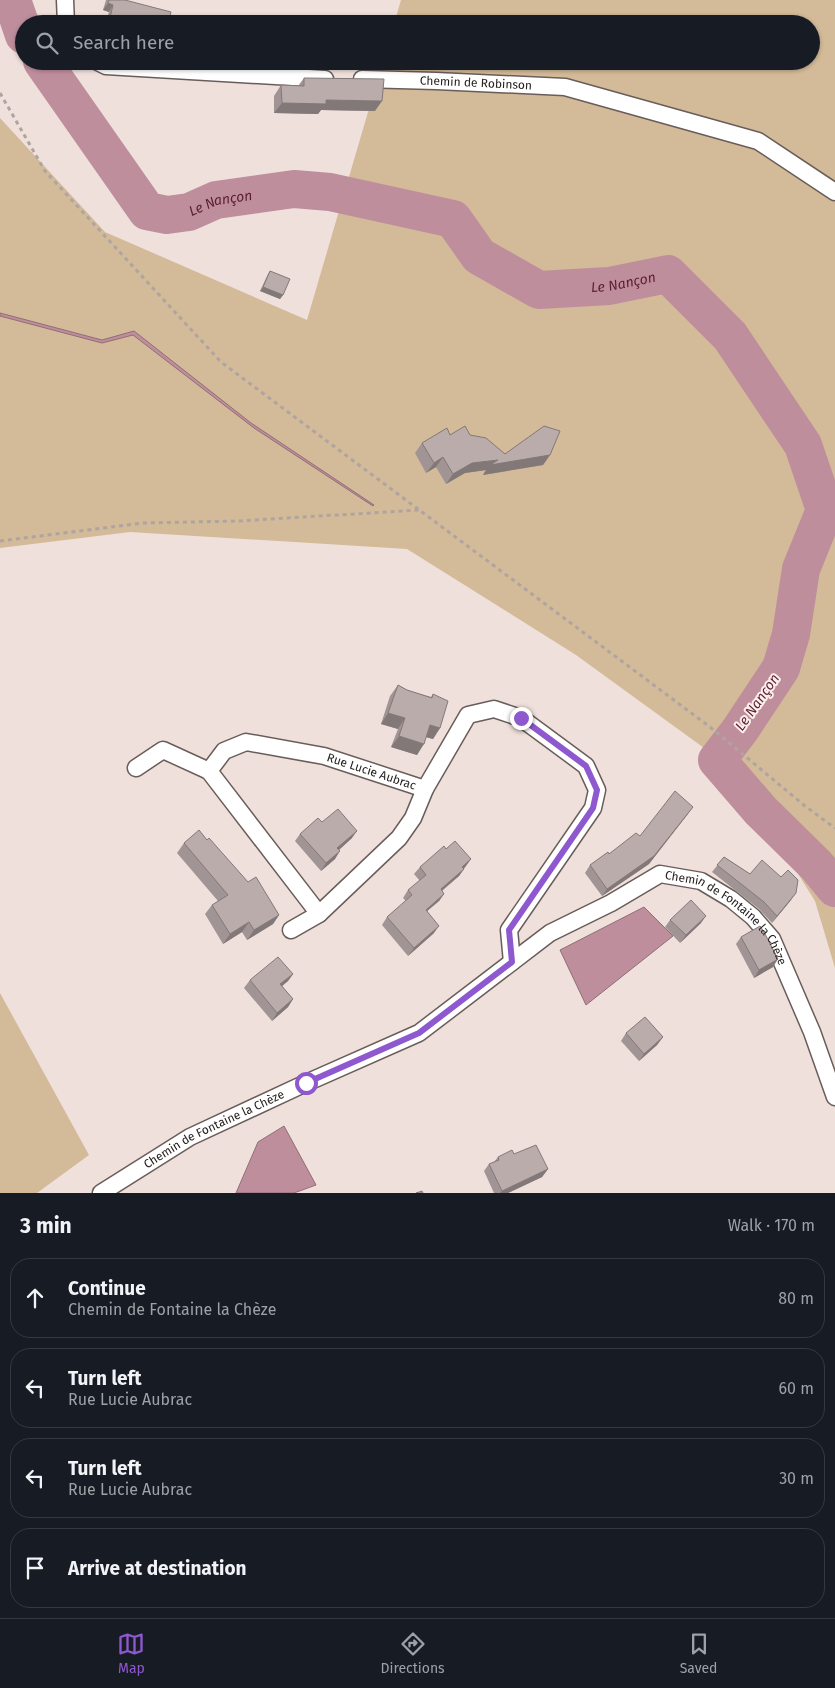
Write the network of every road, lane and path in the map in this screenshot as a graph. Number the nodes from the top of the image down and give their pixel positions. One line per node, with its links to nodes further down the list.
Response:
1 (65, 0): 2 (street)
2 (66, 15)
3 (170, 70): 5 (street, Chemin de Robinson)
4 (0, 93): 6 (path)
5 (835, 192)
6 (420, 510): 7 (path); 11 (path)
7 (0, 540)
8 (136, 768): 9 (street)
9 (209, 772): 10 (street, Rue Lucie Aubrac); 12 (street)
10 (426, 789): 12 (street); 14 (street, Rue Lucie Aubrac)
11 (835, 828)
12 (319, 914): 13 (street)
13 (291, 930)
14 (512, 962): 15 (street, Chemin de Fontaine la Chèze); 16 (street, Chemin de Fontaine la Chèze)
15 (835, 1097)
16 (101, 1193)

